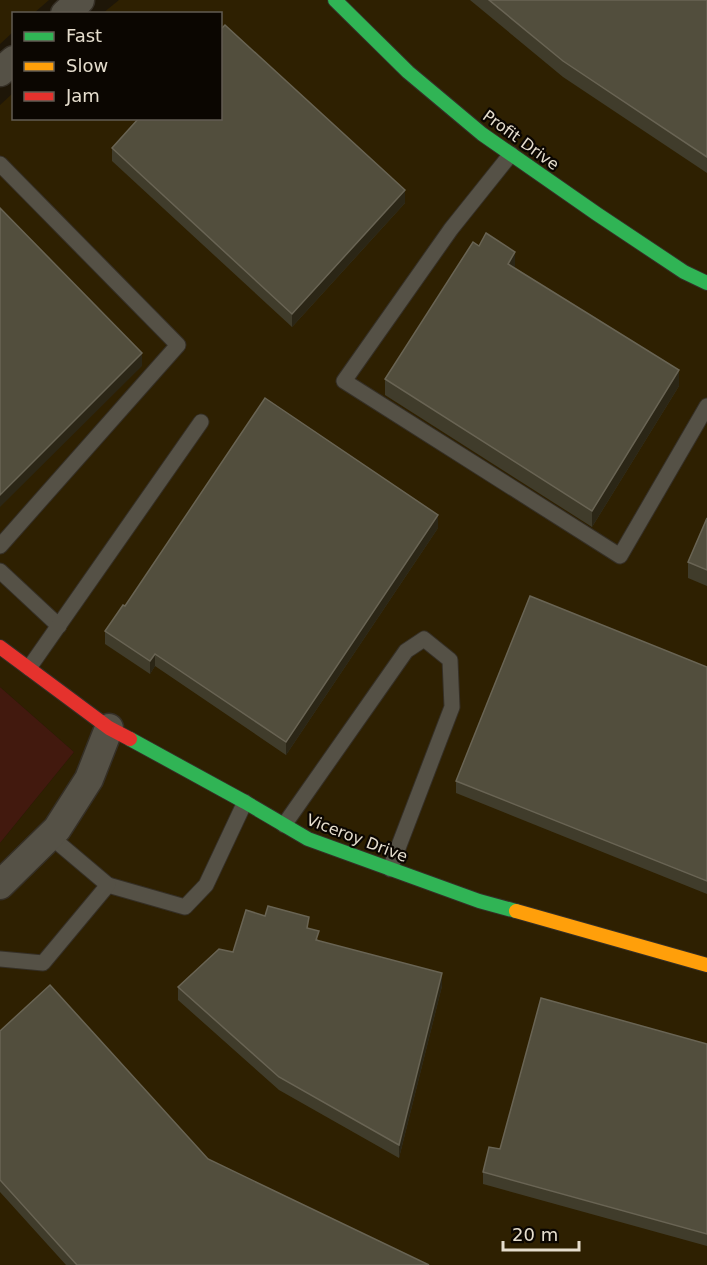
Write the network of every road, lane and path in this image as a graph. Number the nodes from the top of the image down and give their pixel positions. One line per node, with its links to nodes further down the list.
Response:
1 (80, 0): 3 (street)
2 (335, 0): 6 (street, Profit Drive)
3 (67, 12)
4 (12, 62): 5 (street)
5 (0, 72)
6 (511, 154): 8 (street, Profit Drive); 9 (lane)
7 (0, 164): 11 (lane)
8 (707, 283)
9 (707, 406)
10 (201, 422): 13 (lane)
11 (0, 546)
12 (0, 571): 13 (lane)
13 (59, 626): 15 (lane)
14 (0, 646): 15 (street, Viceroy Drive)
15 (29, 669): 16 (street, Viceroy Drive)
16 (109, 728): 17 (street, Viceroy Drive); 19 (street)
17 (245, 802): 18 (street, Viceroy Drive); 22 (lane)
18 (284, 825): 20 (street, Viceroy Drive); 20 (lane)
19 (50, 836): 21 (street); 22 (lane)
20 (390, 869): 24 (street, Viceroy Drive)
21 (0, 885)
22 (108, 885): 23 (lane)
23 (0, 959)
24 (707, 965)

